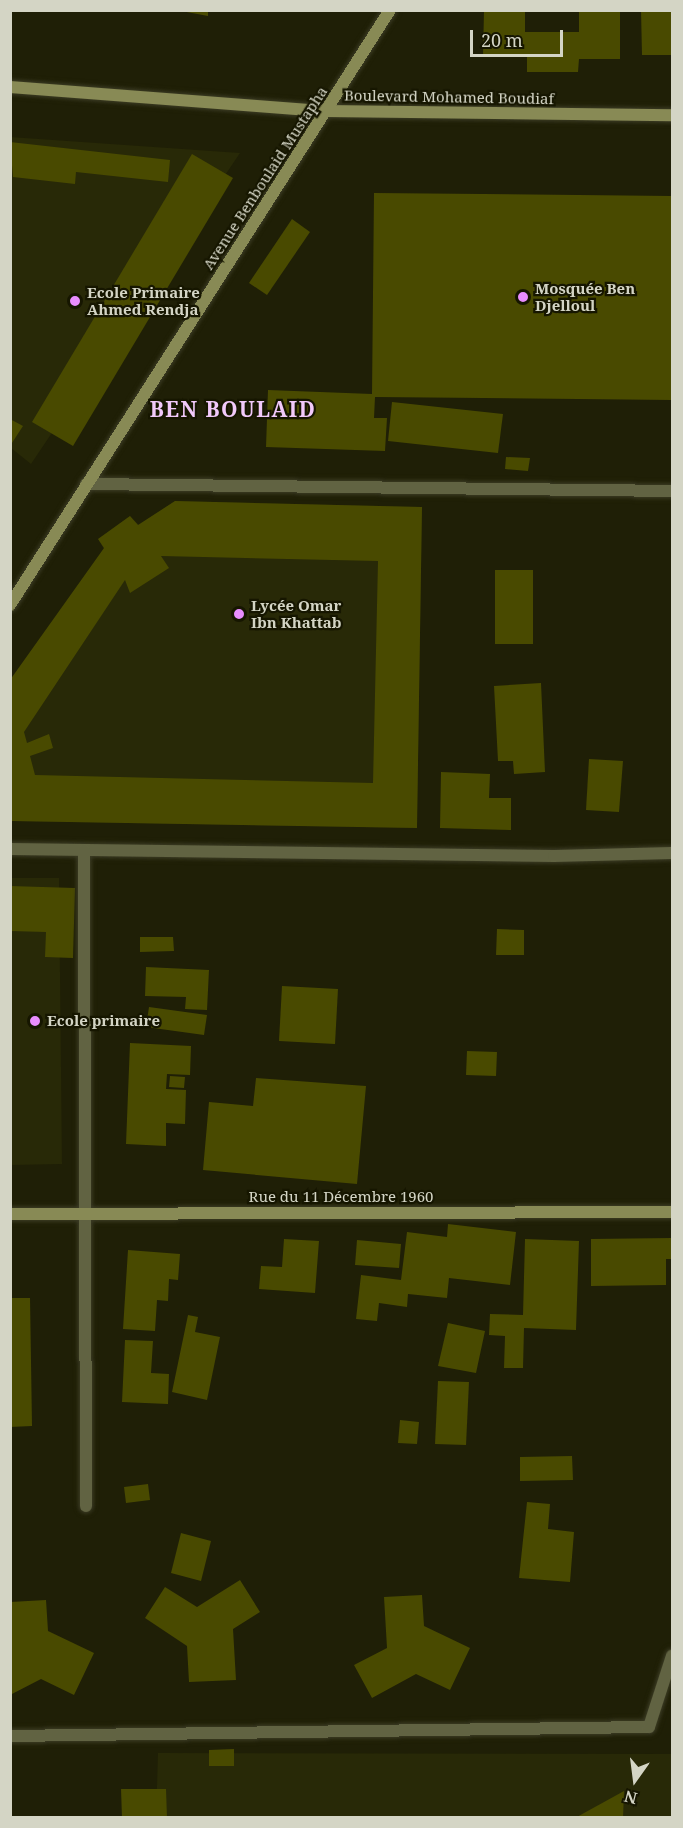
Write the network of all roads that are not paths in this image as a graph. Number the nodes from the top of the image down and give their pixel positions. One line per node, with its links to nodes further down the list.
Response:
1 (390, 10): 3 (main road, Avenue Benboulaid Mustapha)
2 (10, 87): 3 (main road, Boulevard Mohamed Boudiaf)
3 (325, 111): 4 (main road, Boulevard Mohamed Boudiaf); 5 (main road, Avenue Benboulaid Mustapha)
4 (672, 114)
5 (86, 484): 6 (street); 7 (main road, Avenue Benboulaid Mustapha)
6 (672, 491)
7 (10, 605)
8 (10, 849): 9 (street)
9 (84, 850): 10 (street); 11 (street)
10 (672, 853)
11 (87, 1212): 12 (main road, Rue du 11 Décembre 1960); 13 (main road, Rue du 11 Décembre 1960); 14 (street)
12 (672, 1212)
13 (10, 1214)
14 (87, 1506)
15 (672, 1656): 16 (street)
16 (10, 1736)

